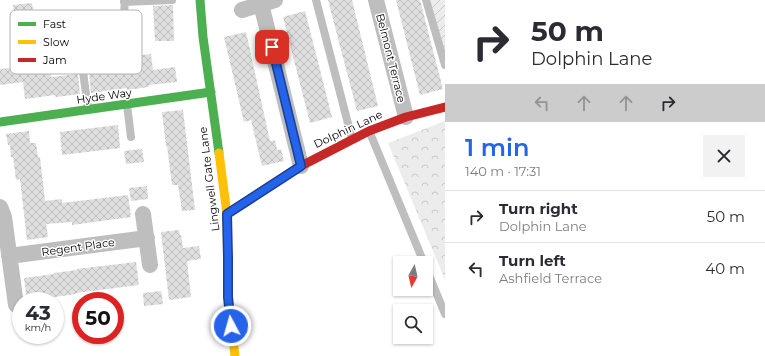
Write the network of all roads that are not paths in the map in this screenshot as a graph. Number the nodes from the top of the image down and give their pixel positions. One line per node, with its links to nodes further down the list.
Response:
1 (172, 0): 6 (lane)
2 (200, 0): 11 (street, Lingwell Gate Lane)
3 (316, 0): 19 (lane)
4 (376, 0): 15 (street, Belmont Terrace)
5 (426, 0): 9 (lane)
6 (124, 1)
7 (268, 2): 8 (street); 20 (street)
8 (242, 10)
9 (445, 65)
10 (83, 74): 14 (lane)
11 (211, 92): 12 (street, Hyde Way); 23 (street, Lingwell Gate Lane)
12 (127, 104): 14 (street, Hyde Way); 18 (lane)
13 (445, 107): 15 (street, Dolphin Lane)
14 (88, 110): 16 (street, Hyde Way)
15 (406, 117): 17 (street, Dolphin Lane)
16 (0, 122)
17 (369, 131): 19 (street, Dolphin Lane); 26 (lane)
18 (131, 137)
19 (352, 140): 20 (street, Dolphin Lane)
20 (301, 166): 23 (street, Dolphin Lane)
21 (0, 207): 25 (street)
22 (143, 214): 24 (street)
23 (227, 214): 31 (street, Lingwell Gate Lane)
24 (147, 238): 25 (street, Regent Place); 27 (street)
25 (10, 256): 29 (street)
26 (421, 256)
27 (150, 265)
28 (433, 285): 30 (lane)
29 (14, 292)
30 (445, 314)
31 (235, 356)

